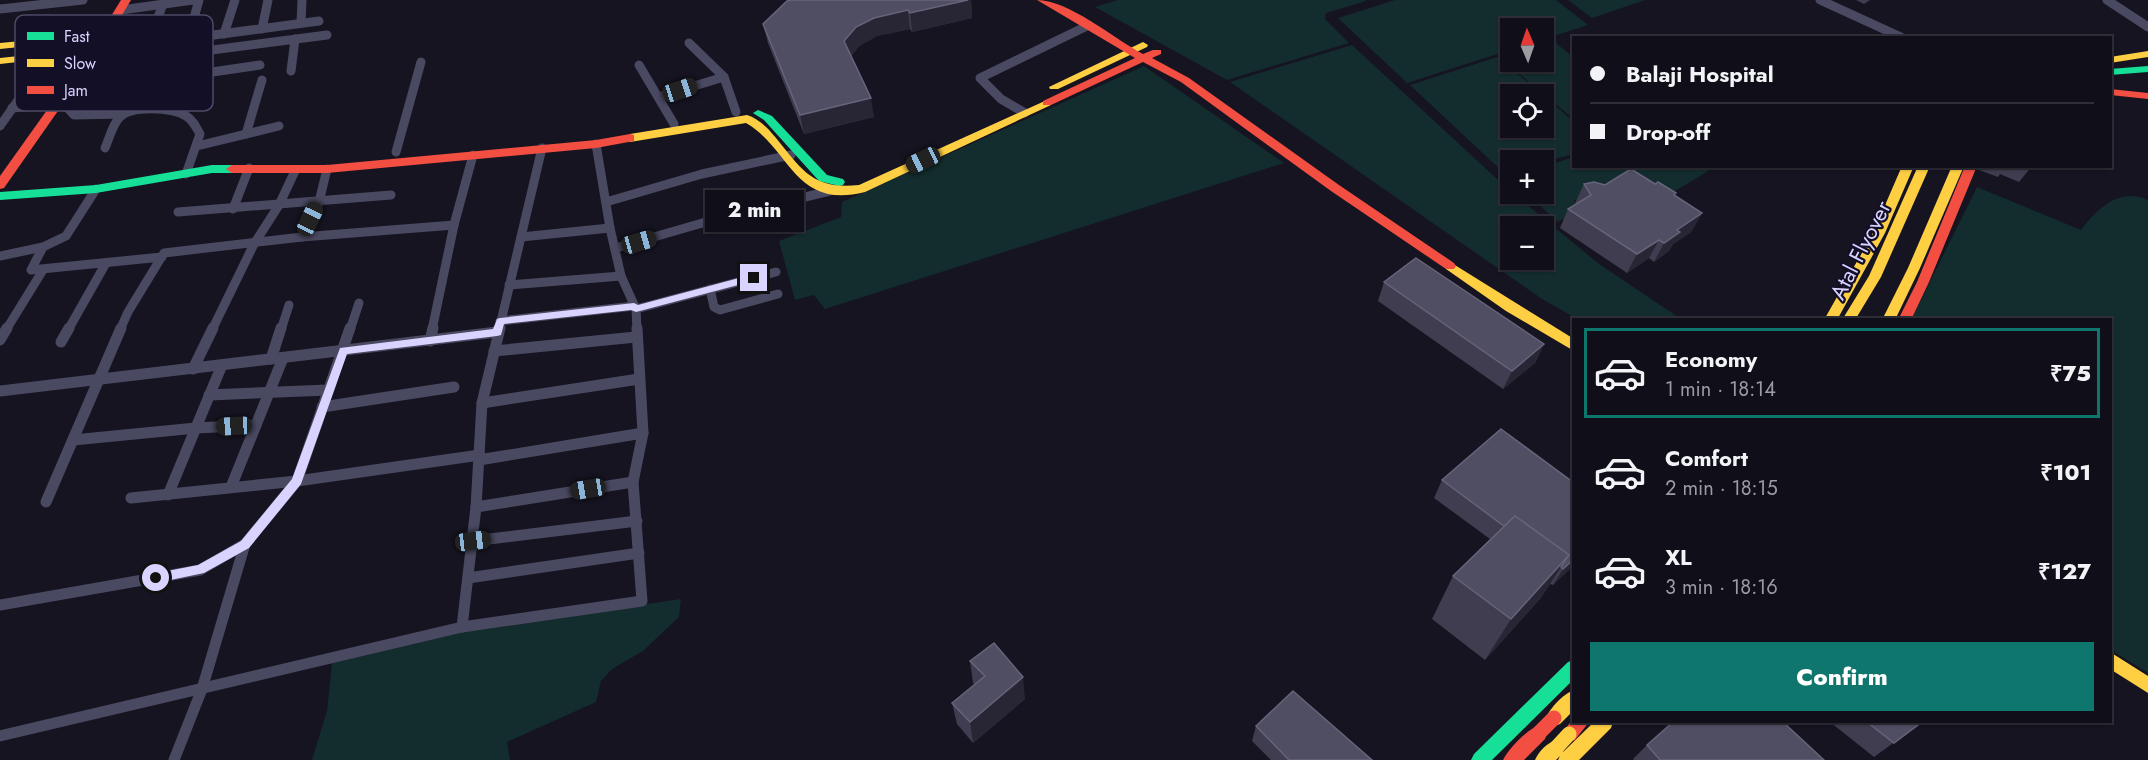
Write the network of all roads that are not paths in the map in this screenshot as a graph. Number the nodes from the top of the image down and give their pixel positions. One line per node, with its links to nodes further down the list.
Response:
1 (83, 0): 11 (street)
2 (193, 0): 12 (street)
3 (199, 0): 16 (street)
4 (235, 0): 22 (street)
5 (268, 0): 21 (street)
6 (302, 0): 18 (street)
7 (1042, 0): 19 (street)
8 (1064, 0): 32 (street)
9 (1820, 0): 25 (street)
10 (2107, 0): 20 (street)
11 (40, 2): 14 (street)
12 (164, 4): 13 (street); 15 (street)
13 (123, 5)
14 (0, 9)
15 (160, 15)
16 (195, 15)
17 (319, 21): 18 (street)
18 (302, 23): 21 (street)
19 (1089, 25): 31 (street); 50 (street)
20 (2148, 27)
21 (262, 29): 22 (street)
22 (224, 34): 24 (street)
23 (327, 35): 26 (street)
24 (213, 36)
25 (1899, 36)
26 (295, 39): 30 (street); 39 (street)
27 (689, 43): 42 (street)
28 (15, 45): 29 (street)
29 (0, 46)
30 (213, 50)
31 (1129, 51): 32 (street); 50 (street)
32 (1148, 54): 50 (street); 111 (street)
33 (2148, 54): 34 (street)
34 (2112, 60)
35 (421, 62): 65 (street)
36 (260, 65): 40 (street)
37 (639, 65): 46 (street)
38 (2148, 69): 41 (street)
39 (291, 71)
40 (213, 72)
41 (2112, 72)
42 (724, 76): 46 (street); 55 (street)
43 (262, 80): 60 (street)
44 (2112, 92): 45 (street)
45 (2148, 96)
46 (658, 97): 57 (street)
47 (15, 104): 48 (street)
48 (12, 108): 49 (street); 58 (street)
49 (15, 108)
50 (1019, 110): 66 (street); 79 (street)
51 (50, 111): 77 (street)
52 (70, 111): 56 (street)
53 (146, 111): 56 (street)
54 (179, 111): 62 (street)
55 (736, 112): 57 (street); 66 (street)
56 (124, 114): 63 (street)
57 (674, 124): 65 (street)
58 (0, 126)
59 (279, 126): 60 (street)
60 (246, 134): 62 (street)
61 (596, 144): 64 (street); 66 (street); 83 (street)
62 (196, 146): 76 (street)
63 (105, 148)
64 (542, 148): 67 (street); 90 (street)
65 (396, 152): 69 (street)
66 (793, 154): 79 (street); 83 (street)
67 (472, 155): 74 (street); 87 (street)
68 (249, 168): 69 (street); 76 (street); 85 (street)
69 (266, 168): 75 (street)
70 (1907, 168): 106 (street)
71 (1923, 168): 107 (street, Atal Flyover)
72 (1957, 168): 108 (street)
73 (1970, 168): 109 (street)
74 (327, 169): 75 (street); 82 (street)
75 (295, 171): 84 (street)
76 (186, 174): 78 (street)
77 (0, 185)
78 (96, 189): 81 (street); 92 (street)
79 (830, 190): 93 (street)
80 (390, 195): 82 (street)
81 (0, 196)
82 (319, 202): 84 (street); 89 (street)
83 (606, 202): 88 (street)
84 (279, 205): 85 (street); 91 (street)
85 (233, 209): 86 (street)
86 (178, 213)
87 (454, 225): 89 (street); 114 (street)
88 (610, 228): 90 (street); 93 (street)
89 (302, 237): 91 (street)
90 (521, 237): 100 (street)
91 (254, 244): 95 (street); 121 (street)
92 (43, 247): 94 (street); 97 (street)
93 (616, 248): 99 (street)
94 (0, 256)
95 (162, 257): 96 (street); 123 (street)
96 (106, 263): 97 (street); 115 (street)
97 (43, 270): 113 (street)
98 (776, 272): 101 (street)
99 (621, 276): 100 (street); 105 (street)
100 (509, 285): 110 (street)
101 (710, 289): 102 (street); 105 (street)
102 (778, 294)
103 (359, 303): 116 (street)
104 (288, 305): 119 (street)
105 (635, 308): 110 (street); 112 (street)
106 (1831, 318)
107 (1849, 318)
108 (1889, 318)
109 (1905, 318)
110 (499, 327): 114 (street); 117 (street)
111 (1566, 333)
112 (636, 337): 117 (street); 122 (street)
113 (0, 340)
114 (430, 341): 116 (street)
115 (61, 342)
116 (343, 351): 118 (street); 125 (street)
117 (494, 351): 129 (street)
118 (283, 358): 119 (street); 127 (street)
119 (271, 359): 120 (street)
120 (222, 365): 121 (street); 128 (street)
121 (193, 369): 123 (street)
122 (639, 379): 129 (street); 133 (street)
123 (99, 380): 126 (street); 134 (street)
124 (454, 387): 130 (street)
125 (328, 390): 127 (street); 130 (street)
126 (0, 391)
127 (269, 392): 128 (street); 131 (street)
128 (209, 395): 132 (street)
129 (482, 403): 135 (street)
130 (322, 407): 136 (street)
131 (256, 425): 132 (street); 138 (street)
132 (196, 428): 134 (street); 139 (street)
133 (643, 433): 135 (street); 137 (street)
134 (73, 440): 141 (street)
135 (480, 458): 136 (street); 142 (street)
136 (297, 481): 138 (street); 145 (street)
137 (633, 482): 142 (street); 143 (street)
138 (231, 487): 139 (street)
139 (168, 495): 140 (street)
140 (131, 498)
141 (46, 502)
142 (476, 507): 144 (street)
143 (637, 521): 144 (street); 146 (street)
144 (473, 541): 147 (street)
145 (245, 544): 148 (street); 153 (street)
146 (639, 554): 147 (street); 149 (street)
147 (468, 578): 149 (street)
148 (0, 605)
149 (462, 627): 153 (street)
150 (2112, 661): 152 (street)
151 (1572, 669): 155 (street)
152 (2148, 685)
153 (202, 689): 158 (street); 160 (street)
154 (1572, 700): 162 (street, bridge)
155 (1529, 713): 159 (street); 161 (street)
156 (1580, 723): 163 (street, bridge)
157 (1604, 723): 159 (street)
158 (0, 736)
159 (1576, 757)
160 (174, 760)
161 (1480, 760)
162 (1512, 760)
163 (1544, 760)

